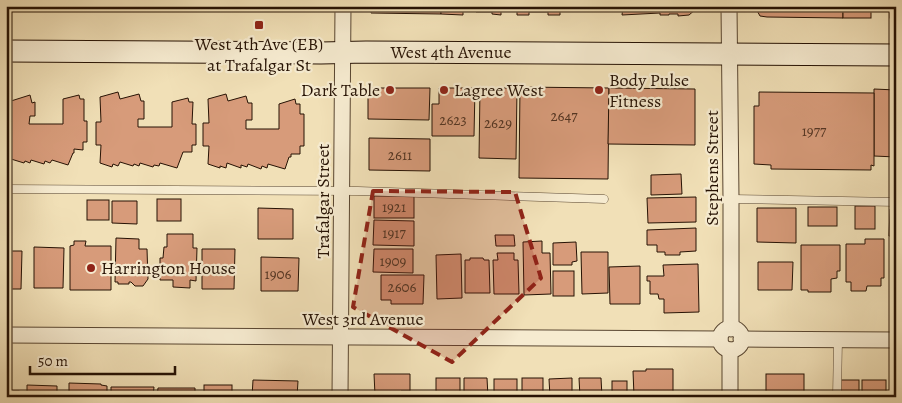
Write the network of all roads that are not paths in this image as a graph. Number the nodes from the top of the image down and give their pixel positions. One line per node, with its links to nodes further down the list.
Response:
1 (343, 6): 4 (street, Trafalgar Street)
2 (729, 6): 5 (street, Stephens Street)
3 (6, 51): 4 (main road, West 4th Avenue)
4 (342, 52): 5 (main road, West 4th Avenue); 8 (street, Trafalgar Street)
5 (730, 54): 6 (main road, West 4th Avenue); 10 (street, Stephens Street)
6 (896, 55)
7 (6, 189): 8 (lane)
8 (342, 191): 9 (lane); 13 (street, Trafalgar Street)
9 (604, 199)
10 (731, 199): 11 (lane); 14 (street, Stephens Street)
11 (896, 202)
12 (6, 335): 13 (street, West 3rd Avenue)
13 (340, 337): 14 (street, West 3rd Avenue); 17 (street, Trafalgar Street)
14 (731, 339): 15 (street, West 3rd Avenue); 18 (street, Stephens Street)
15 (838, 340): 16 (street, West 3rd Avenue); 19 (lane)
16 (896, 340)
17 (340, 397)
18 (730, 397)
19 (837, 397)

